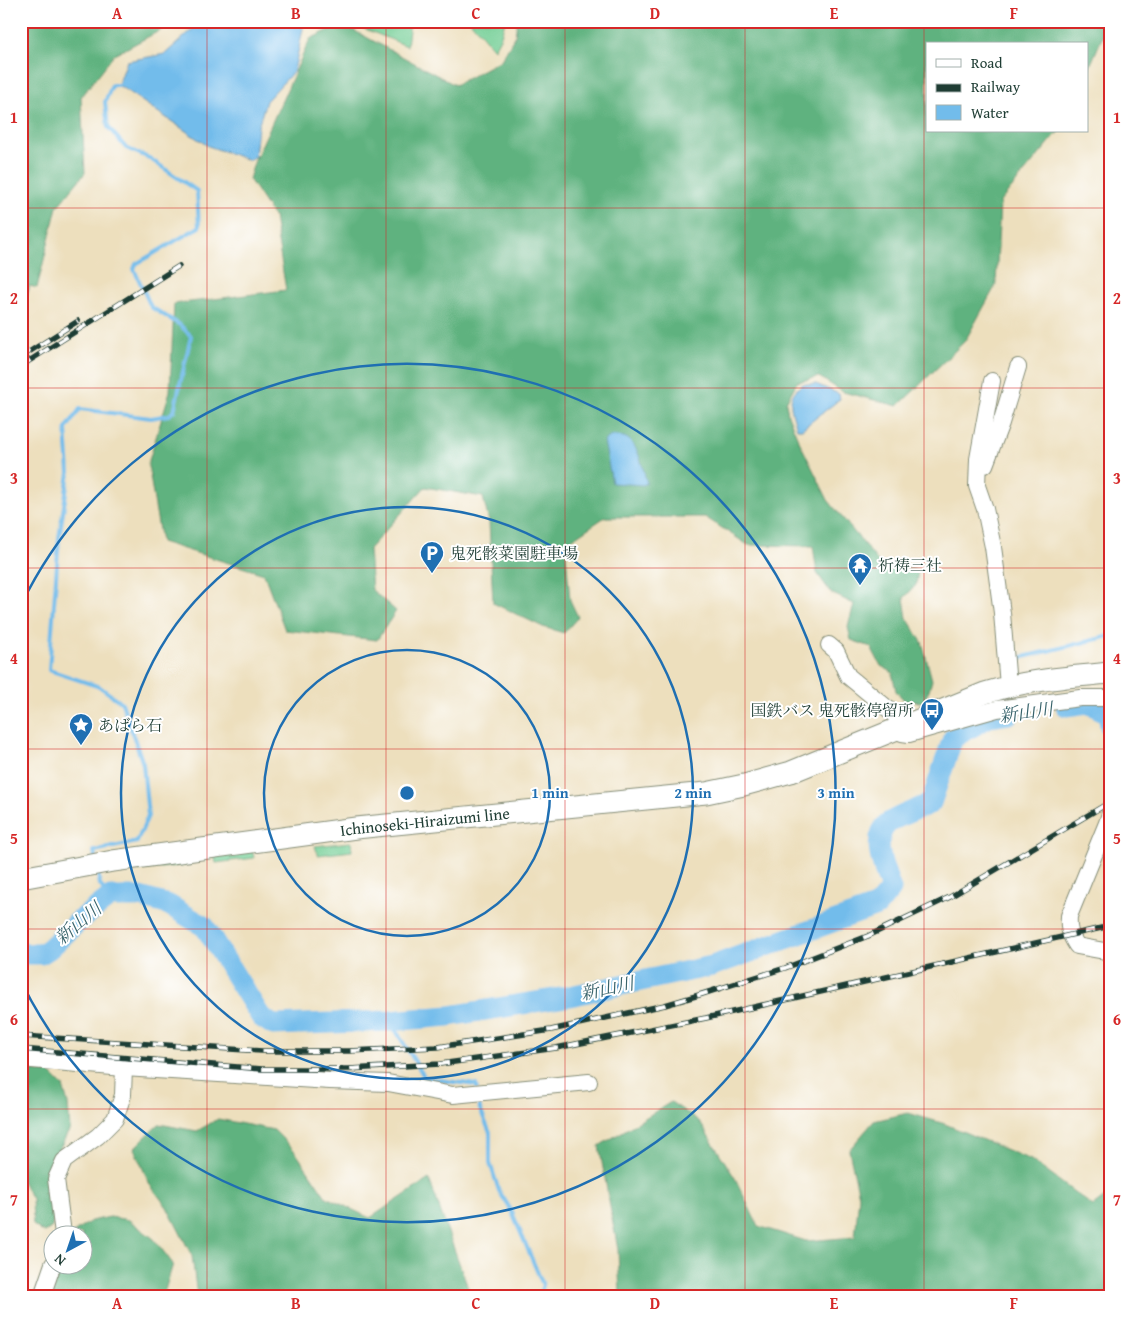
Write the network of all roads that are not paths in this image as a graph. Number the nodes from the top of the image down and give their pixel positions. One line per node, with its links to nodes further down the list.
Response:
1 (1018, 367): 3 (street)
2 (992, 381): 3 (street)
3 (977, 486): 6 (street)
4 (829, 645): 8 (street)
5 (1110, 673): 6 (main road, Ichinoseki-Hiraizumi line)
6 (1008, 686): 8 (main road, Ichinoseki-Hiraizumi line)
7 (1110, 698): 8 (street)
8 (896, 729): 10 (main road, Ichinoseki-Hiraizumi line)
9 (1110, 813): 11 (street)
10 (21, 878)
11 (1110, 952)
12 (21, 1059): 13 (street)
13 (124, 1068): 14 (street); 15 (street)
14 (589, 1082)
15 (62, 1224)
16 (50, 1274): 17 (street)
17 (42, 1296)

